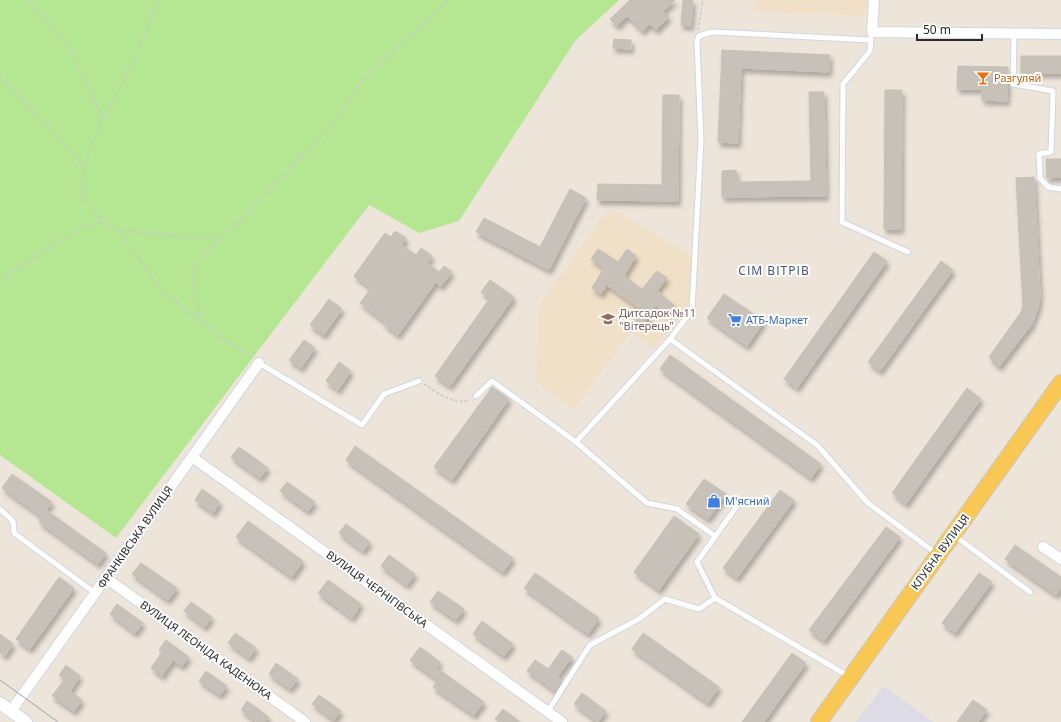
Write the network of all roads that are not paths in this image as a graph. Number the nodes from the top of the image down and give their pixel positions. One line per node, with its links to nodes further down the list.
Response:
1 (874, 0): 4 (street)
2 (1014, 34): 3 (street); 4 (street); 5 (lane)
3 (1061, 34)
4 (871, 36): 6 (lane); 7 (lane)
5 (1061, 189)
6 (908, 252)
7 (670, 339): 12 (lane); 19 (lane)
8 (259, 363): 9 (lane); 13 (street, ФРАНКІВСЬКА ВУЛИЦЯ)
9 (419, 381)
10 (1061, 383): 16 (main road, КЛУБНА ВУЛИЦЯ)
11 (476, 396): 12 (lane)
12 (576, 442): 17 (lane)
13 (192, 457): 21 (street, ФРАНКІВСЬКА ВУЛИЦЯ); 28 (street, ВУЛИЦЯ ЧЕРНІГІВСЬКА)
14 (739, 503): 17 (lane)
15 (0, 509): 23 (lane)
16 (953, 534): 19 (main road, КЛУБНА ВУЛИЦЯ); 22 (lane)
17 (715, 536): 24 (lane)
18 (1043, 547): 20 (street)
19 (938, 555): 25 (main road, КЛУБНА ВУЛИЦЯ)
20 (1061, 559)
21 (106, 578): 23 (street, ФРАНКІВСЬКА ВУЛИЦЯ); 30 (street, ВУЛИЦЯ ЛЕОНІДА КАДЕНЮКА)
22 (1030, 592)
23 (95, 593): 27 (street, ФРАНКІВСЬКА ВУЛИЦЯ)
24 (715, 598): 25 (lane); 28 (lane)
25 (850, 678): 32 (main road, КЛУБНА ВУЛИЦЯ)
26 (0, 703): 27 (street)
27 (11, 711): 29 (street)
28 (548, 711): 31 (street, ВУЛИЦЯ ЧЕРНІГІВСЬКА)
29 (26, 722)
30 (305, 722)
31 (562, 722)
32 (819, 722)

